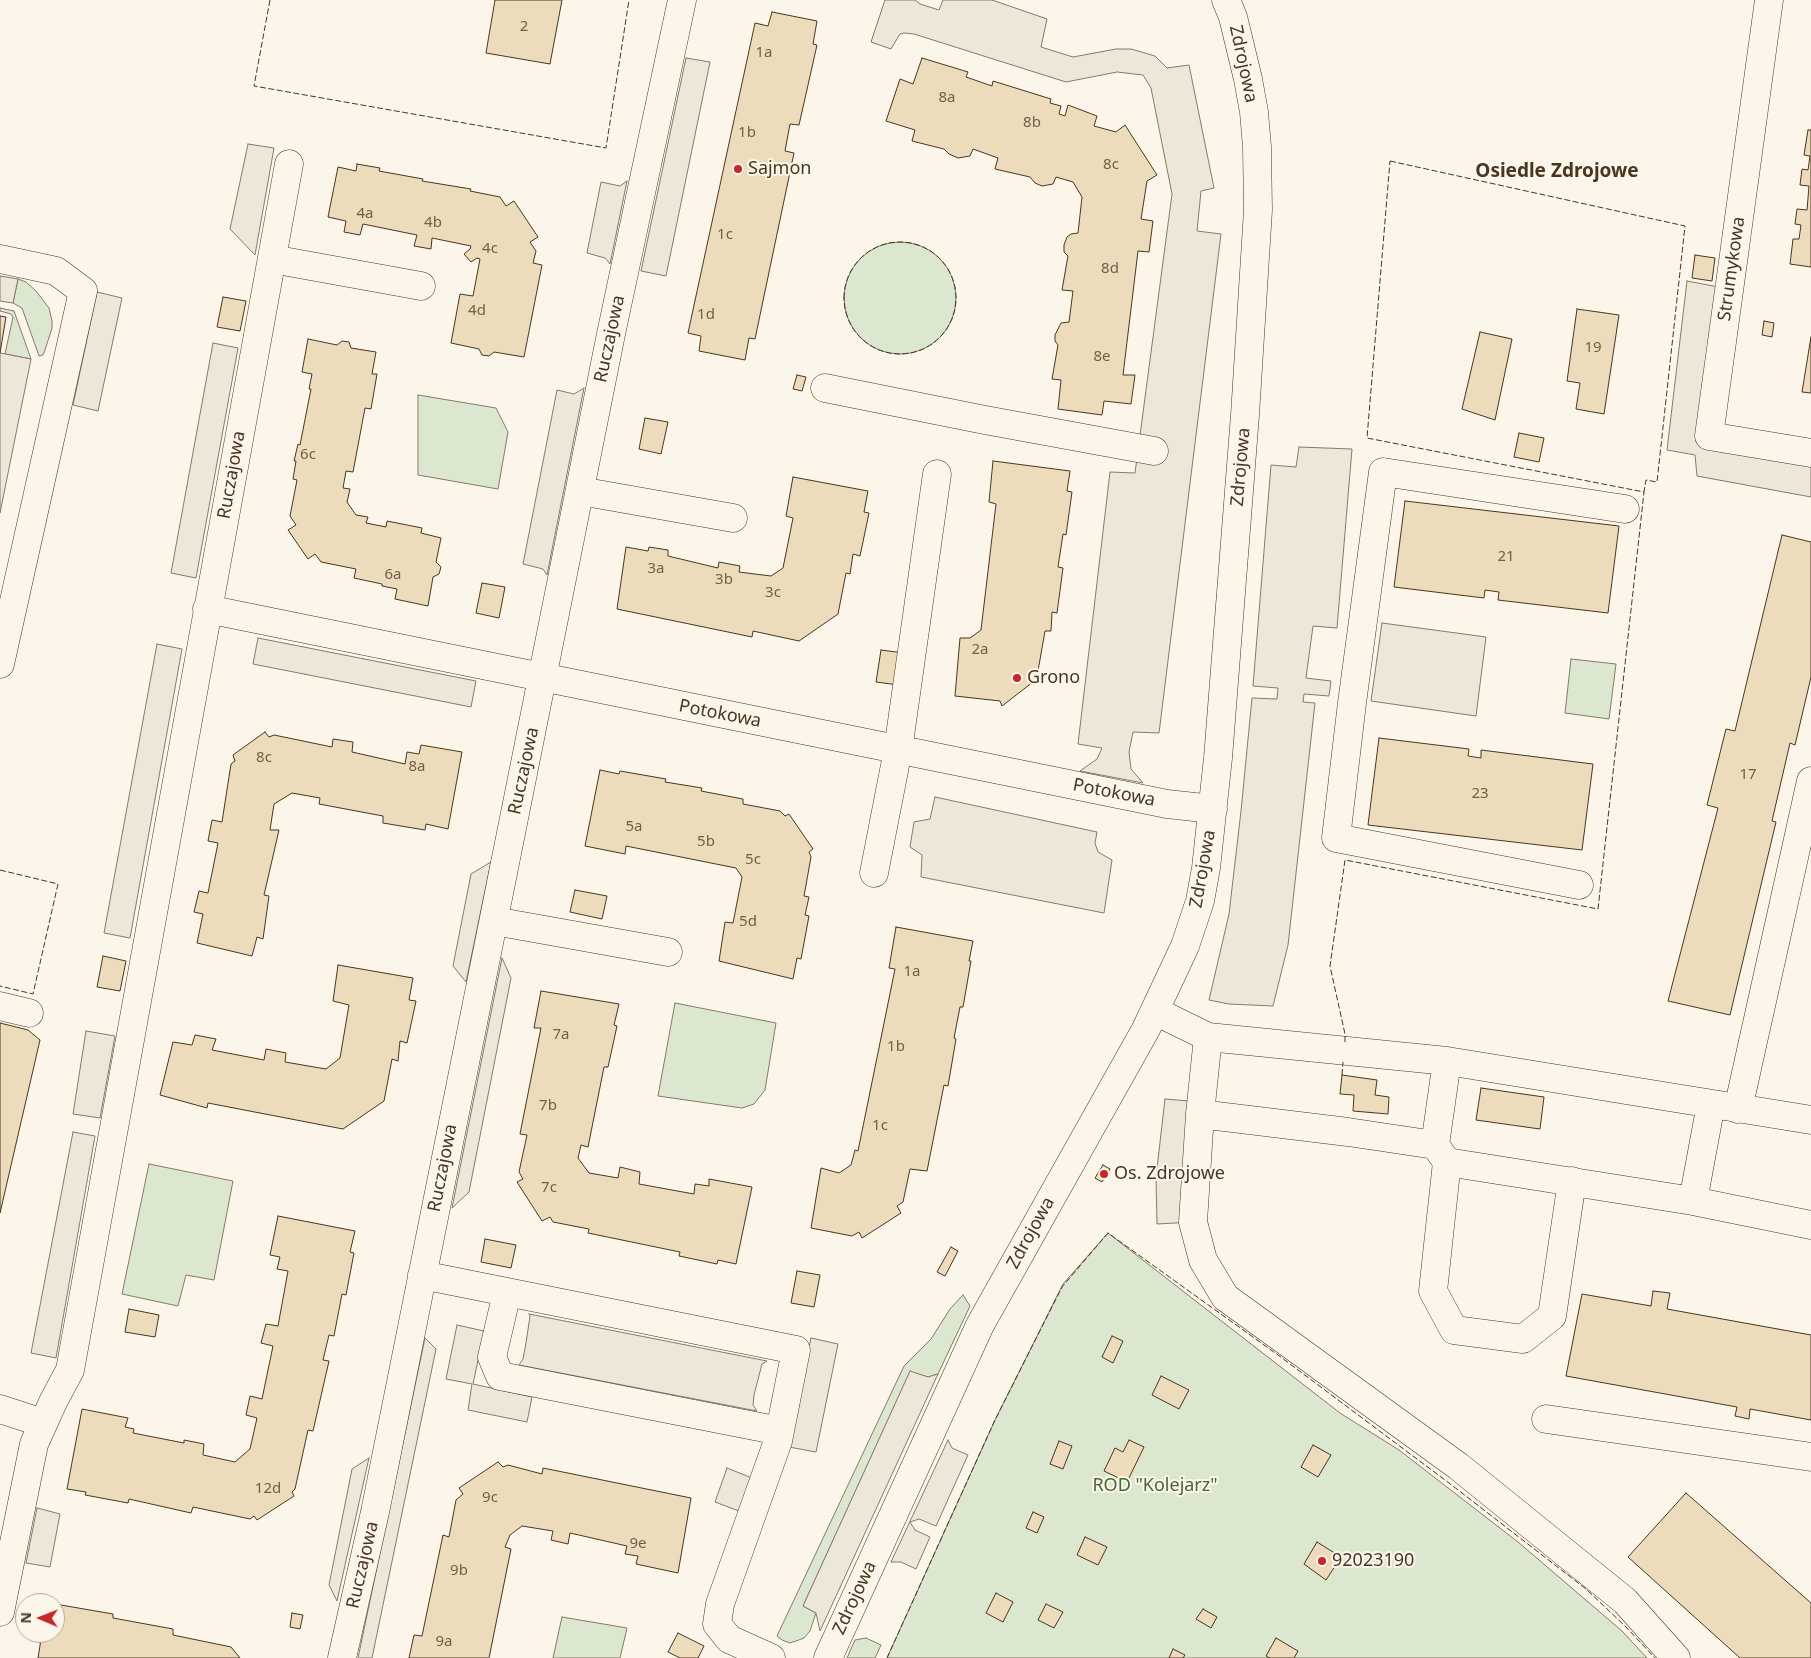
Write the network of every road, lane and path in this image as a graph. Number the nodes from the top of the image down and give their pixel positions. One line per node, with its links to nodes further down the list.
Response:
1 (682, 0): 12 (street, Ruczajowa)
2 (1226, 0): 20 (street, Zdrojowa)
3 (1769, 0): 10 (street, Strumykowa)
4 (289, 164): 5 (street, Ruczajowa)
5 (272, 259): 7 (street); 15 (street, Ruczajowa)
6 (0, 260): 16 (street)
7 (421, 286)
8 (825, 388): 9 (street)
9 (1154, 451)
10 (1811, 453)
11 (937, 474): 18 (street)
12 (580, 491): 14 (street); 17 (street, Ruczajowa)
13 (1625, 509): 22 (street)
14 (733, 518)
15 (207, 609): 17 (street); 42 (street, Ruczajowa)
16 (0, 664)
17 (543, 678): 18 (street, Potokowa); 23 (street, Ruczajowa)
18 (898, 750): 20 (street, Potokowa); 21 (street)
19 (1811, 781): 31 (street)
20 (1213, 809): 26 (street, Zdrojowa)
21 (874, 873)
22 (1579, 884)
23 (494, 921): 24 (street); 38 (street, Ruczajowa)
24 (668, 952)
25 (0, 1006): 27 (street)
26 (1155, 1011): 28 (street); 48 (street, Zdrojowa)
27 (29, 1013)
28 (1208, 1037): 29 (street); 32 (street)
29 (1447, 1061): 30 (street); 34 (street)
30 (1711, 1104): 31 (street); 36 (street)
31 (1738, 1109): 33 (street)
32 (1200, 1114): 34 (street); 49 (street)
33 (1811, 1120)
34 (1441, 1154): 35 (street); 35 (street)
35 (1572, 1181): 36 (street)
36 (1693, 1201): 37 (street)
37 (1811, 1225)
38 (422, 1275): 39 (street); 46 (street, Ruczajowa)
39 (507, 1293): 43 (street); 43 (street)
40 (0, 1409): 42 (street)
41 (1546, 1419): 44 (street)
42 (43, 1423): 45 (street, Ruczajowa)
43 (780, 1432): 47 (street)
44 (1811, 1457)
45 (0, 1612)
46 (342, 1658)
47 (770, 1658)
48 (828, 1658)
49 (1676, 1658)

